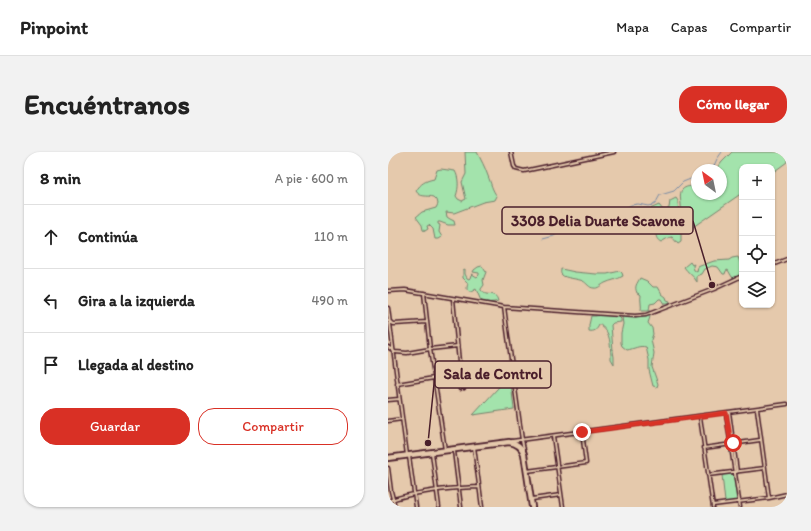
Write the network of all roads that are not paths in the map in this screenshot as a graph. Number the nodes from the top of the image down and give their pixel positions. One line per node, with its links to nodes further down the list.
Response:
1 (510, 152): 2 (street)
2 (614, 152)
3 (787, 259): 4 (street)
4 (775, 264)
5 (739, 277): 9 (street)
6 (388, 291): 7 (street)
7 (424, 293): 8 (street); 12 (street)
8 (453, 298): 9 (street); 13 (street)
9 (504, 307): 32 (street)
10 (388, 308): 11 (street)
11 (389, 321): 12 (street); 16 (street)
12 (427, 322): 15 (street)
13 (458, 346): 15 (street); 19 (street)
14 (388, 348): 16 (street)
15 (430, 349): 16 (street); 17 (street)
16 (393, 350): 18 (street)
17 (434, 378): 18 (street); 39 (street)
18 (397, 384): 22 (street)
19 (461, 385): 20 (street); 21 (street)
20 (464, 388)
21 (460, 389)
22 (399, 399): 23 (street); 28 (street)
23 (388, 400)
24 (787, 404): 25 (street)
25 (757, 408): 26 (street); 33 (street)
26 (728, 413): 27 (street); 35 (street)
27 (700, 417): 30 (street); 37 (street)
28 (402, 419): 29 (street); 42 (street)
29 (388, 421)
30 (582, 432): 31 (street); 44 (street)
31 (553, 436): 32 (street); 44 (street)
32 (522, 440): 34 (street); 41 (street)
33 (760, 440): 35 (street); 46 (street)
34 (509, 442): 36 (highway); 41 (highway)
35 (732, 444): 37 (street); 48 (street)
36 (474, 446): 38 (highway); 50 (street)
37 (704, 448): 49 (street)
38 (453, 449): 39 (highway); 51 (street)
39 (445, 450): 40 (highway)
40 (432, 452): 42 (highway); 52 (street)
41 (524, 452): 47 (highway)
42 (408, 455): 43 (highway); 54 (street)
43 (388, 458)
44 (558, 466): 47 (street); 55 (street)
45 (388, 468): 57 (street)
46 (765, 468): 48 (street); 56 (street)
47 (527, 472): 58 (highway)
48 (736, 472): 49 (street); 60 (street)
49 (708, 475): 61 (street)
50 (479, 487): 51 (street); 66 (street)
51 (459, 488): 52 (street); 65 (street)
52 (437, 490): 54 (street); 64 (street)
53 (787, 494): 56 (street)
54 (414, 495): 57 (street); 63 (street)
55 (561, 495): 58 (street); 68 (street)
56 (769, 498): 60 (street)
57 (393, 499): 59 (street); 62 (street)
58 (531, 499): 67 (highway)
59 (388, 501)
60 (739, 502): 61 (street); 69 (street)
61 (713, 506)
62 (395, 507)
63 (416, 507)
64 (439, 507)
65 (461, 507)
66 (482, 507)
67 (532, 507)
68 (563, 507)
69 (740, 507)

